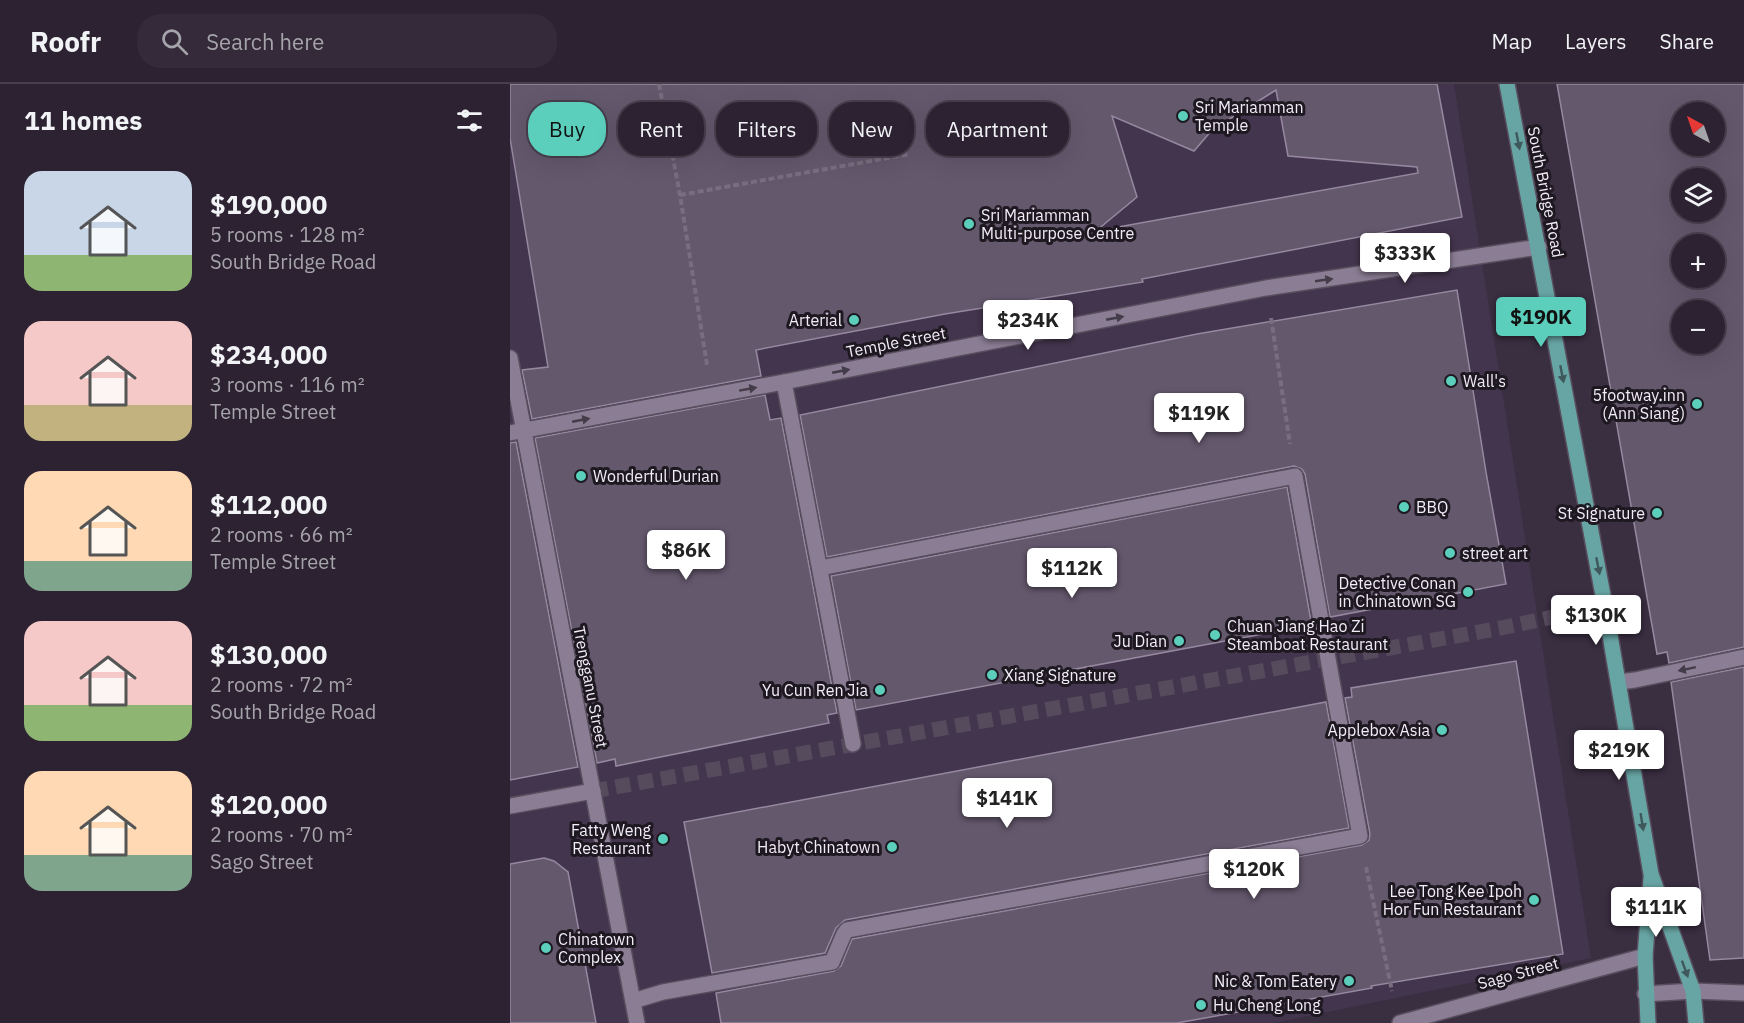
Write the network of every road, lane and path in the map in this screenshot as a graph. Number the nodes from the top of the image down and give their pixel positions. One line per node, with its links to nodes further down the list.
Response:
1 (659, 84): 4 (path)
2 (1507, 84): 5 (main road, South Bridge Road, one-way to 5)
3 (899, 156): 4 (path)
4 (680, 195): 8 (path)
5 (1539, 247): 6 (street, Temple Street, one-way to 5); 14 (main road, South Bridge Road, one-way to 14)
6 (1266, 288): 9 (street, Temple Street, one-way to 6); 11 (path)
7 (510, 358): 10 (street, Trengganu Street)
8 (708, 367)
9 (784, 382): 10 (street, Temple Street, one-way to 9); 12 (street)
10 (517, 432): 16 (street, Trengganu Street)
11 (1296, 476): 12 (street); 18 (street)
12 (820, 568): 15 (street)
13 (1744, 657): 14 (street, one-way to 14)
14 (1619, 682): 19 (main road, South Bridge Road, one-way to 19)
15 (853, 744)
16 (593, 791): 17 (street); 25 (street, Trengganu Street)
17 (510, 806)
18 (1360, 836): 23 (path); 25 (street)
19 (1651, 874): 20 (main road, South Bridge Road); 21 (main road, South Bridge Road, one-way to 21)
20 (1645, 956): 24 (main road, South Bridge Road); 27 (street, Sago Street)
21 (1693, 991): 22 (street); 24 (street); 29 (main road, South Bridge Road)
22 (1744, 993)
23 (1392, 994)
24 (1645, 994): 28 (main road, South Bridge Road)
25 (633, 1001): 26 (street, Trengganu Street)
26 (637, 1023)
27 (1400, 1023)
28 (1648, 1023)
29 (1696, 1023)

